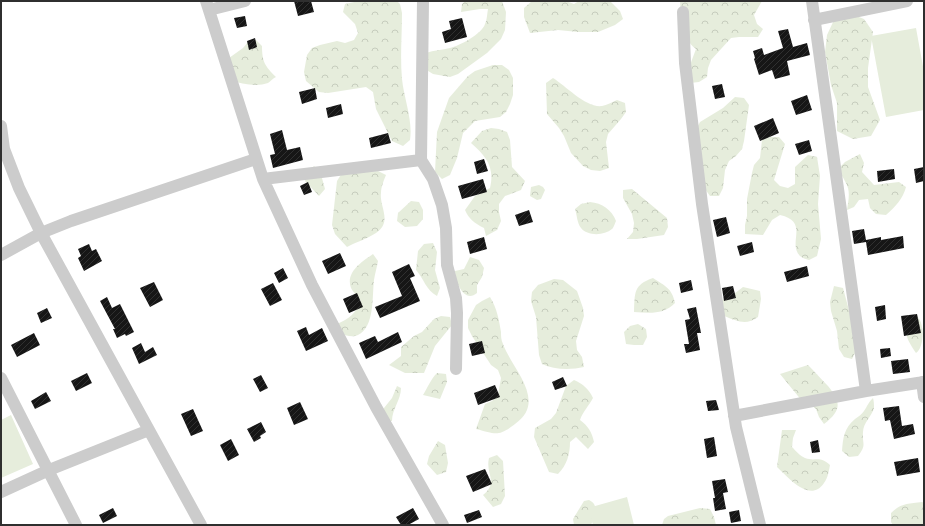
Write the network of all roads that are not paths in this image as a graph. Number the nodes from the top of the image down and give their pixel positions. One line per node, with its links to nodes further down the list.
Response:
1 (245, 1): 5 (street)
2 (422, 1): 10 (street)
3 (812, 1): 7 (street)
4 (907, 1): 7 (street)
5 (208, 6): 9 (street)
6 (683, 12): 19 (street)
7 (814, 20): 17 (street)
8 (1, 126): 12 (street)
9 (256, 159): 11 (street); 12 (street)
10 (421, 160): 11 (street); 14 (street)
11 (263, 179): 25 (street)
12 (41, 233): 13 (street); 20 (street)
13 (1, 255)
14 (456, 369)
15 (1, 378): 21 (street)
16 (923, 382): 17 (street); 18 (street)
17 (866, 391): 19 (street)
18 (924, 397)
19 (734, 416): 26 (street)
20 (149, 430): 21 (street); 24 (street)
21 (49, 470): 22 (street); 23 (street)
22 (1, 492)
23 (76, 525)
24 (201, 525)
25 (443, 525)
26 (760, 525)

